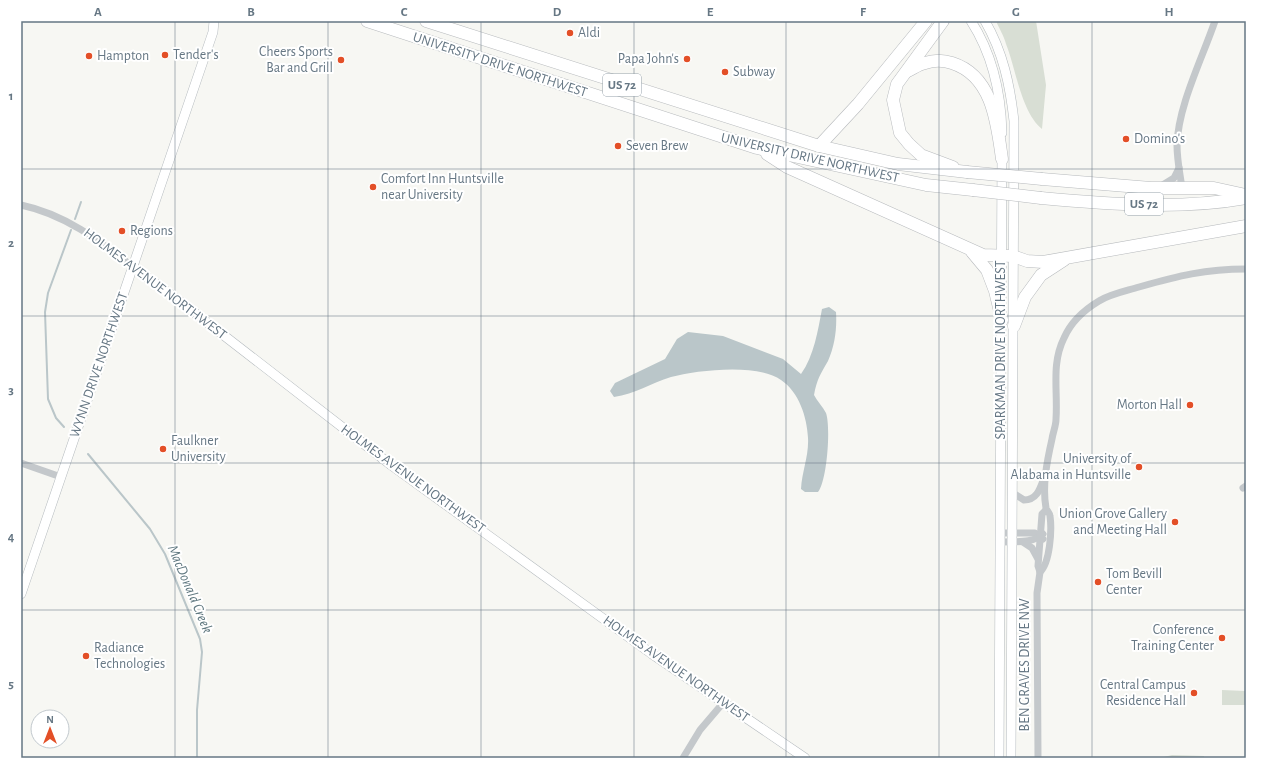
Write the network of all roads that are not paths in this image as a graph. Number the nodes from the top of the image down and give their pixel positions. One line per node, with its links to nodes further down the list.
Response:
1 (214, 21): 10 (main road, WYNN DRIVE NORTHWEST)
2 (220, 21): 10 (main road)
3 (367, 21): 13 (highway, UNIVERSITY DRIVE NORTHWEST / US 72)
4 (426, 21): 12 (highway, UNIVERSITY DRIVE NORTHWEST / US 72)
5 (943, 21): 11 (highway)
6 (971, 21): 14 (main road, SPARKMAN DRIVE NORTHWEST)
7 (985, 21): 24 (main road, SPARKMAN DRIVE NORTHWEST)
8 (1215, 21): 15 (street)
9 (923, 23): 12 (highway)
10 (213, 32): 26 (main road, WYNN DRIVE NORTHWEST)
11 (907, 71): 14 (highway); 16 (highway)
12 (819, 146): 16 (highway, UNIVERSITY DRIVE NORTHWEST / US 72)
13 (757, 148): 20 (highway, UNIVERSITY DRIVE NORTHWEST / US 72, bridge); 23 (highway)
14 (1002, 159): 24 (main road, SPARKMAN DRIVE NORTHWEST)
15 (1179, 168): 17 (street); 18 (street)
16 (968, 172): 17 (highway, UNIVERSITY DRIVE NORTHWEST / US 72, bridge)
17 (1156, 188): 18 (highway, UNIVERSITY DRIVE NORTHWEST / US 72)
18 (1182, 188): 19 (highway, UNIVERSITY DRIVE NORTHWEST / US 72); 20 (highway, US 72)
19 (1246, 197): 20 (highway, UNIVERSITY DRIVE NORTHWEST / US 72)
20 (1095, 202)
21 (21, 205): 26 (street, HOLMES AVENUE NORTHWEST)
22 (1246, 226): 25 (highway)
23 (970, 249): 24 (highway); 28 (highway)
24 (1007, 256): 25 (highway); 28 (main road, SPARKMAN DRIVE NORTHWEST); 29 (main road, SPARKMAN DRIVE NORTHWEST)
25 (1069, 257): 29 (highway)
26 (133, 267): 32 (main road, WYNN DRIVE NORTHWEST); 44 (main road, HOLMES AVENUE NORTHWEST)
27 (1246, 269): 31 (street, BEN GRAVES DRIVE NW)
28 (1002, 320): 37 (main road, SPARKMAN DRIVE NORTHWEST)
29 (1014, 326): 33 (main road, SPARKMAN DRIVE NORTHWEST)
30 (21, 463): 32 (street)
31 (1045, 476): 33 (street); 34 (street, BEN GRAVES DRIVE NW)
32 (61, 477): 43 (main road, WYNN DRIVE NORTHWEST)
33 (1013, 493): 38 (main road, SPARKMAN DRIVE NORTHWEST)
34 (1046, 510): 35 (street, BEN GRAVES DRIVE NW); 36 (street, BEN GRAVES DRIVE NW)
35 (1050, 527): 36 (street); 40 (street, BEN GRAVES DRIVE NW)
36 (1041, 536): 38 (street); 39 (street); 40 (street); 41 (street, BEN GRAVES DRIVE NW)
37 (1001, 537): 38 (street); 47 (main road, SPARKMAN DRIVE NORTHWEST)
38 (1013, 537): 39 (street); 48 (main road, SPARKMAN DRIVE NORTHWEST)
39 (1023, 542): 41 (street)
40 (1049, 549): 42 (street, BEN GRAVES DRIVE NW)
41 (1038, 561): 42 (street, BEN GRAVES DRIVE NW)
42 (1040, 572): 49 (street, BEN GRAVES DRIVE NW)
43 (21, 594)
44 (723, 703): 45 (street); 46 (main road, HOLMES AVENUE NORTHWEST)
45 (683, 758)
46 (805, 758)
47 (999, 758)
48 (1011, 758)
49 (1038, 758)

